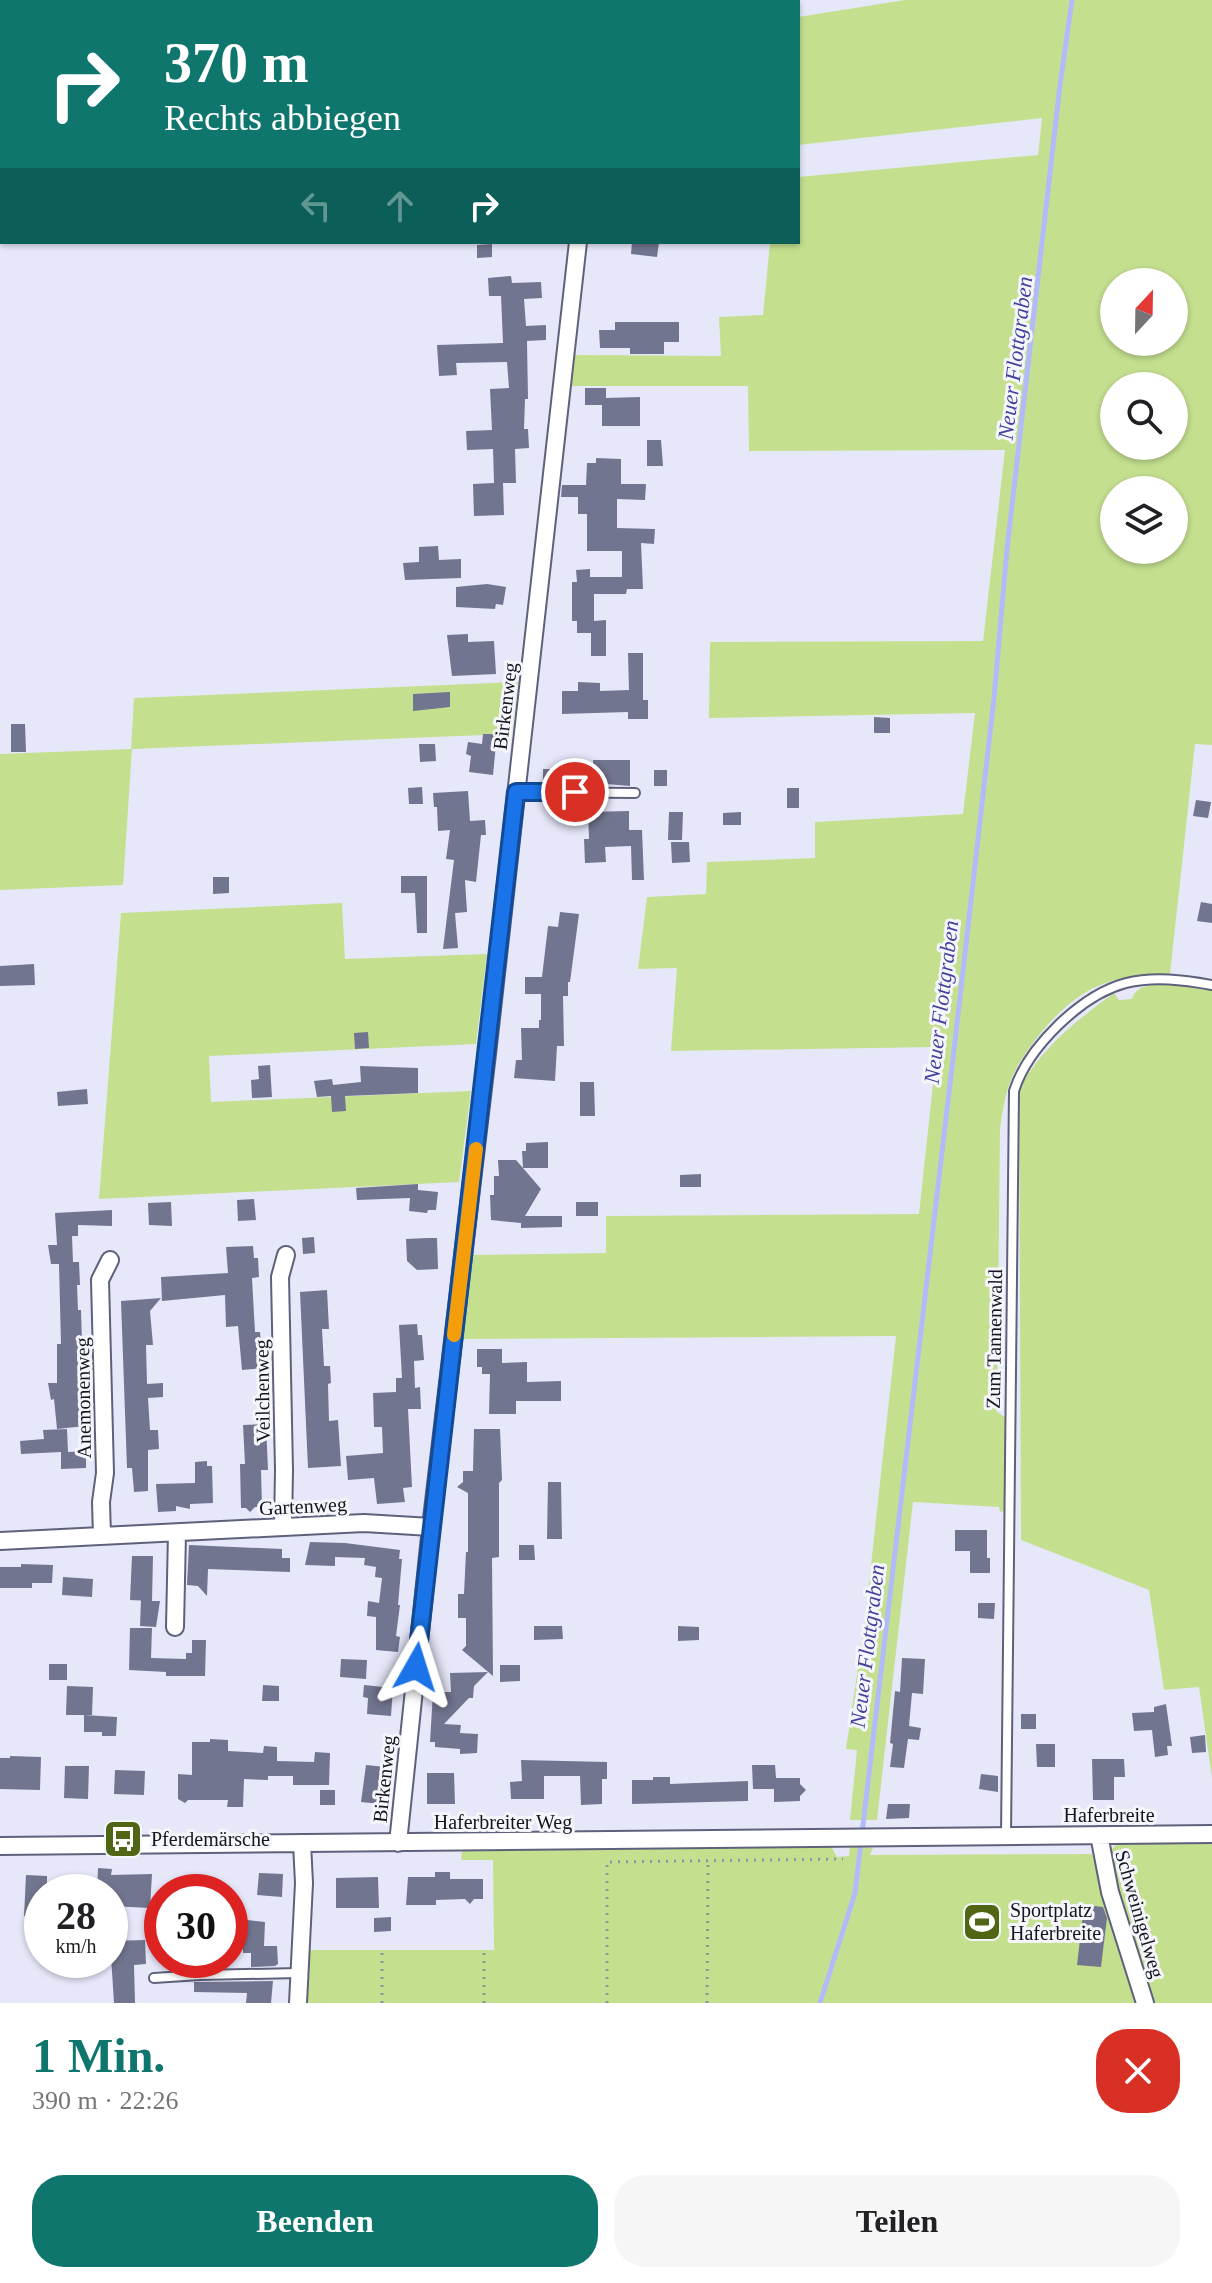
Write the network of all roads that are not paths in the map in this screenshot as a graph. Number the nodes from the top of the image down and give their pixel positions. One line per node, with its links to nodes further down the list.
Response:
1 (578, 244): 2 (street, Birkenweg)
2 (516, 792): 3 (lane); 8 (street, Birkenweg)
3 (635, 793)
4 (1212, 985): 14 (lane, Zum Tannenwald)
5 (286, 1255): 7 (street, Veilchenweg)
6 (110, 1260): 10 (street, Anemonenweg)
7 (283, 1527): 8 (street, Gartenweg); 9 (street, Gartenweg)
8 (431, 1527): 17 (street, Birkenweg)
9 (177, 1533): 10 (street, Gartenweg); 12 (street)
10 (102, 1536): 11 (street, Gartenweg)
11 (0, 1541)
12 (175, 1627)
13 (1212, 1834): 15 (street, Haferbreite)
14 (1006, 1835): 15 (street, Haferbreite); 17 (street, Haferbreiter Weg)
15 (1099, 1835): 22 (street, Schweinigelweg)
16 (302, 1843): 17 (street, Haferbreiter Weg); 18 (street, Haferbreiter Weg); 19 (street)
17 (398, 1843)
18 (0, 1846)
19 (299, 1973): 20 (lane); 21 (street)
20 (248, 1974)
21 (298, 2003)
22 (1145, 2003)

